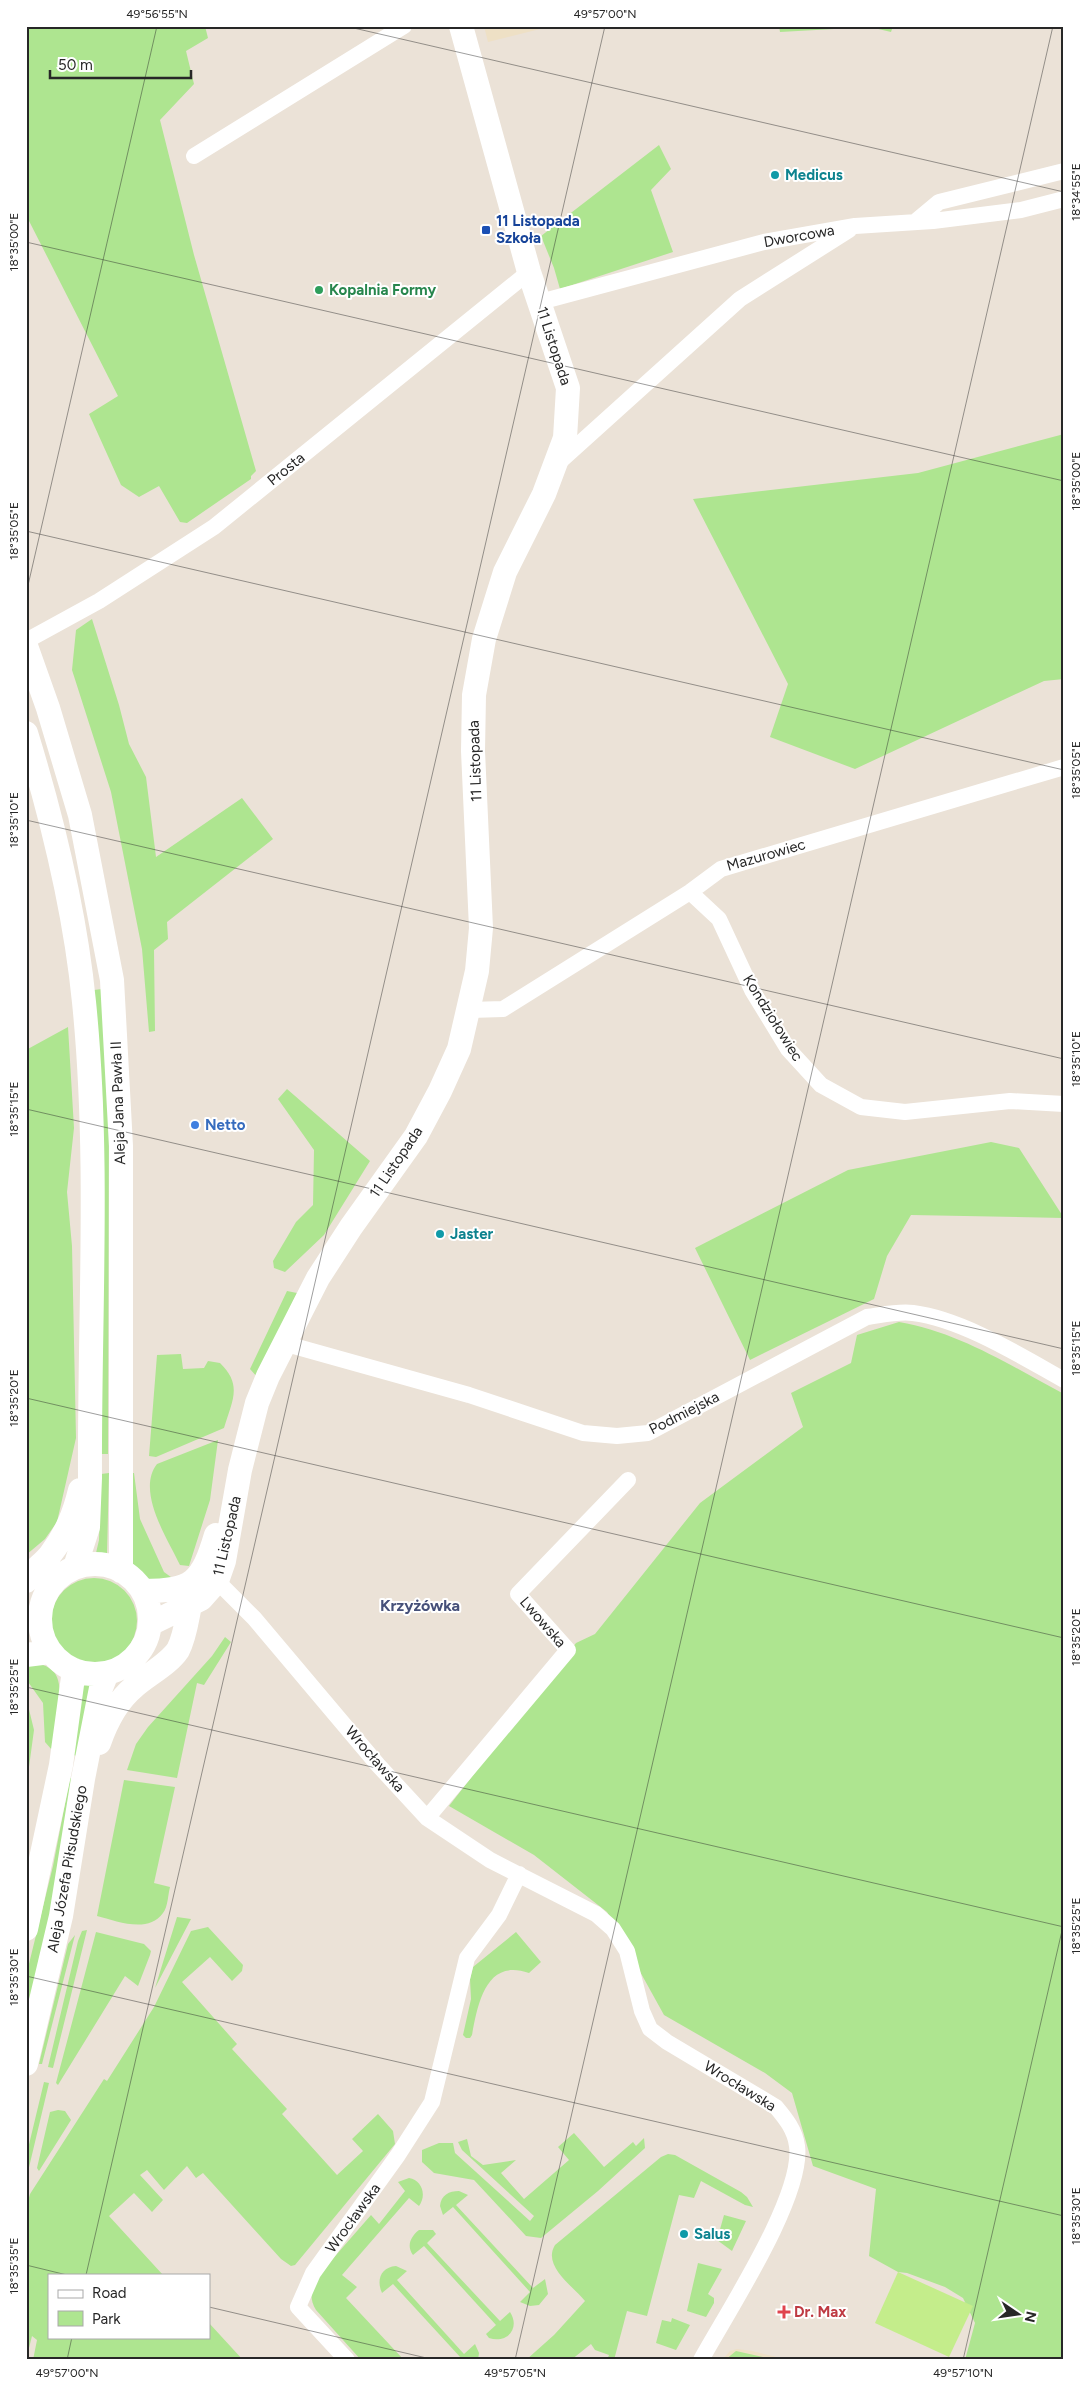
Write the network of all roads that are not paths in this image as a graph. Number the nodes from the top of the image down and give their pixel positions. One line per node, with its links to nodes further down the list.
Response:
1 (404, 26): 3 (street)
2 (461, 26): 8 (main road, 11 Listopada)
3 (194, 156)
4 (1064, 171): 6 (street)
5 (1064, 199): 6 (street, Dworcowa)
6 (915, 222): 7 (street, Dworcowa)
7 (855, 226): 9 (street, Dworcowa); 10 (street)
8 (529, 272): 9 (main road, 11 Listopada); 11 (street, Prosta)
9 (540, 302): 10 (main road, 11 Listopada)
10 (556, 465): 16 (main road, 11 Listopada)
11 (26, 641)
12 (26, 646): 24 (main road, Aleja Jana Pawła II)
13 (26, 733): 20 (main road, Aleja Jana Pawła II)
14 (1064, 767): 15 (street, Mazurowiec)
15 (690, 892): 16 (street, Mazurowiec); 17 (street, Kondziołowiec)
16 (470, 1010): 18 (main road, 11 Listopada)
17 (1064, 1104)
18 (283, 1343): 19 (street, Podmiejska); 21 (main road, 11 Listopada)
19 (1064, 1380)
20 (90, 1440): 23 (main road, Aleja Jana Pawła II); 25 (main road)
21 (240, 1470): 26 (main road, 11 Listopada); 27 (main road, 11 Listopada)
22 (628, 1480): 36 (street, Lwowska)
23 (75, 1567): 24 (main road); 29 (main road)
24 (122, 1571): 27 (main road)
25 (26, 1581)
26 (217, 1581): 28 (main road, 11 Listopada); 36 (street, Wrocławska)
27 (143, 1591): 30 (main road)
28 (190, 1605): 30 (main road, 11 Listopada); 35 (main road)
29 (33, 1623): 31 (main road)
30 (150, 1624): 34 (main road)
31 (50, 1652): 32 (main road); 33 (main road)
32 (26, 1655)
33 (74, 1670): 34 (main road); 38 (main road, Aleja Józefa Piłsudskiego)
34 (107, 1673): 35 (main road, Aleja Józefa Piłsudskiego)
35 (83, 1779): 39 (main road, Aleja Józefa Piłsudskiego)
36 (427, 1818): 37 (street, Wrocławska)
37 (518, 1874): 40 (street, Wrocławska); 41 (street, Wrocławska)
38 (26, 1929)
39 (26, 2064)
40 (347, 2360)
41 (701, 2360)

